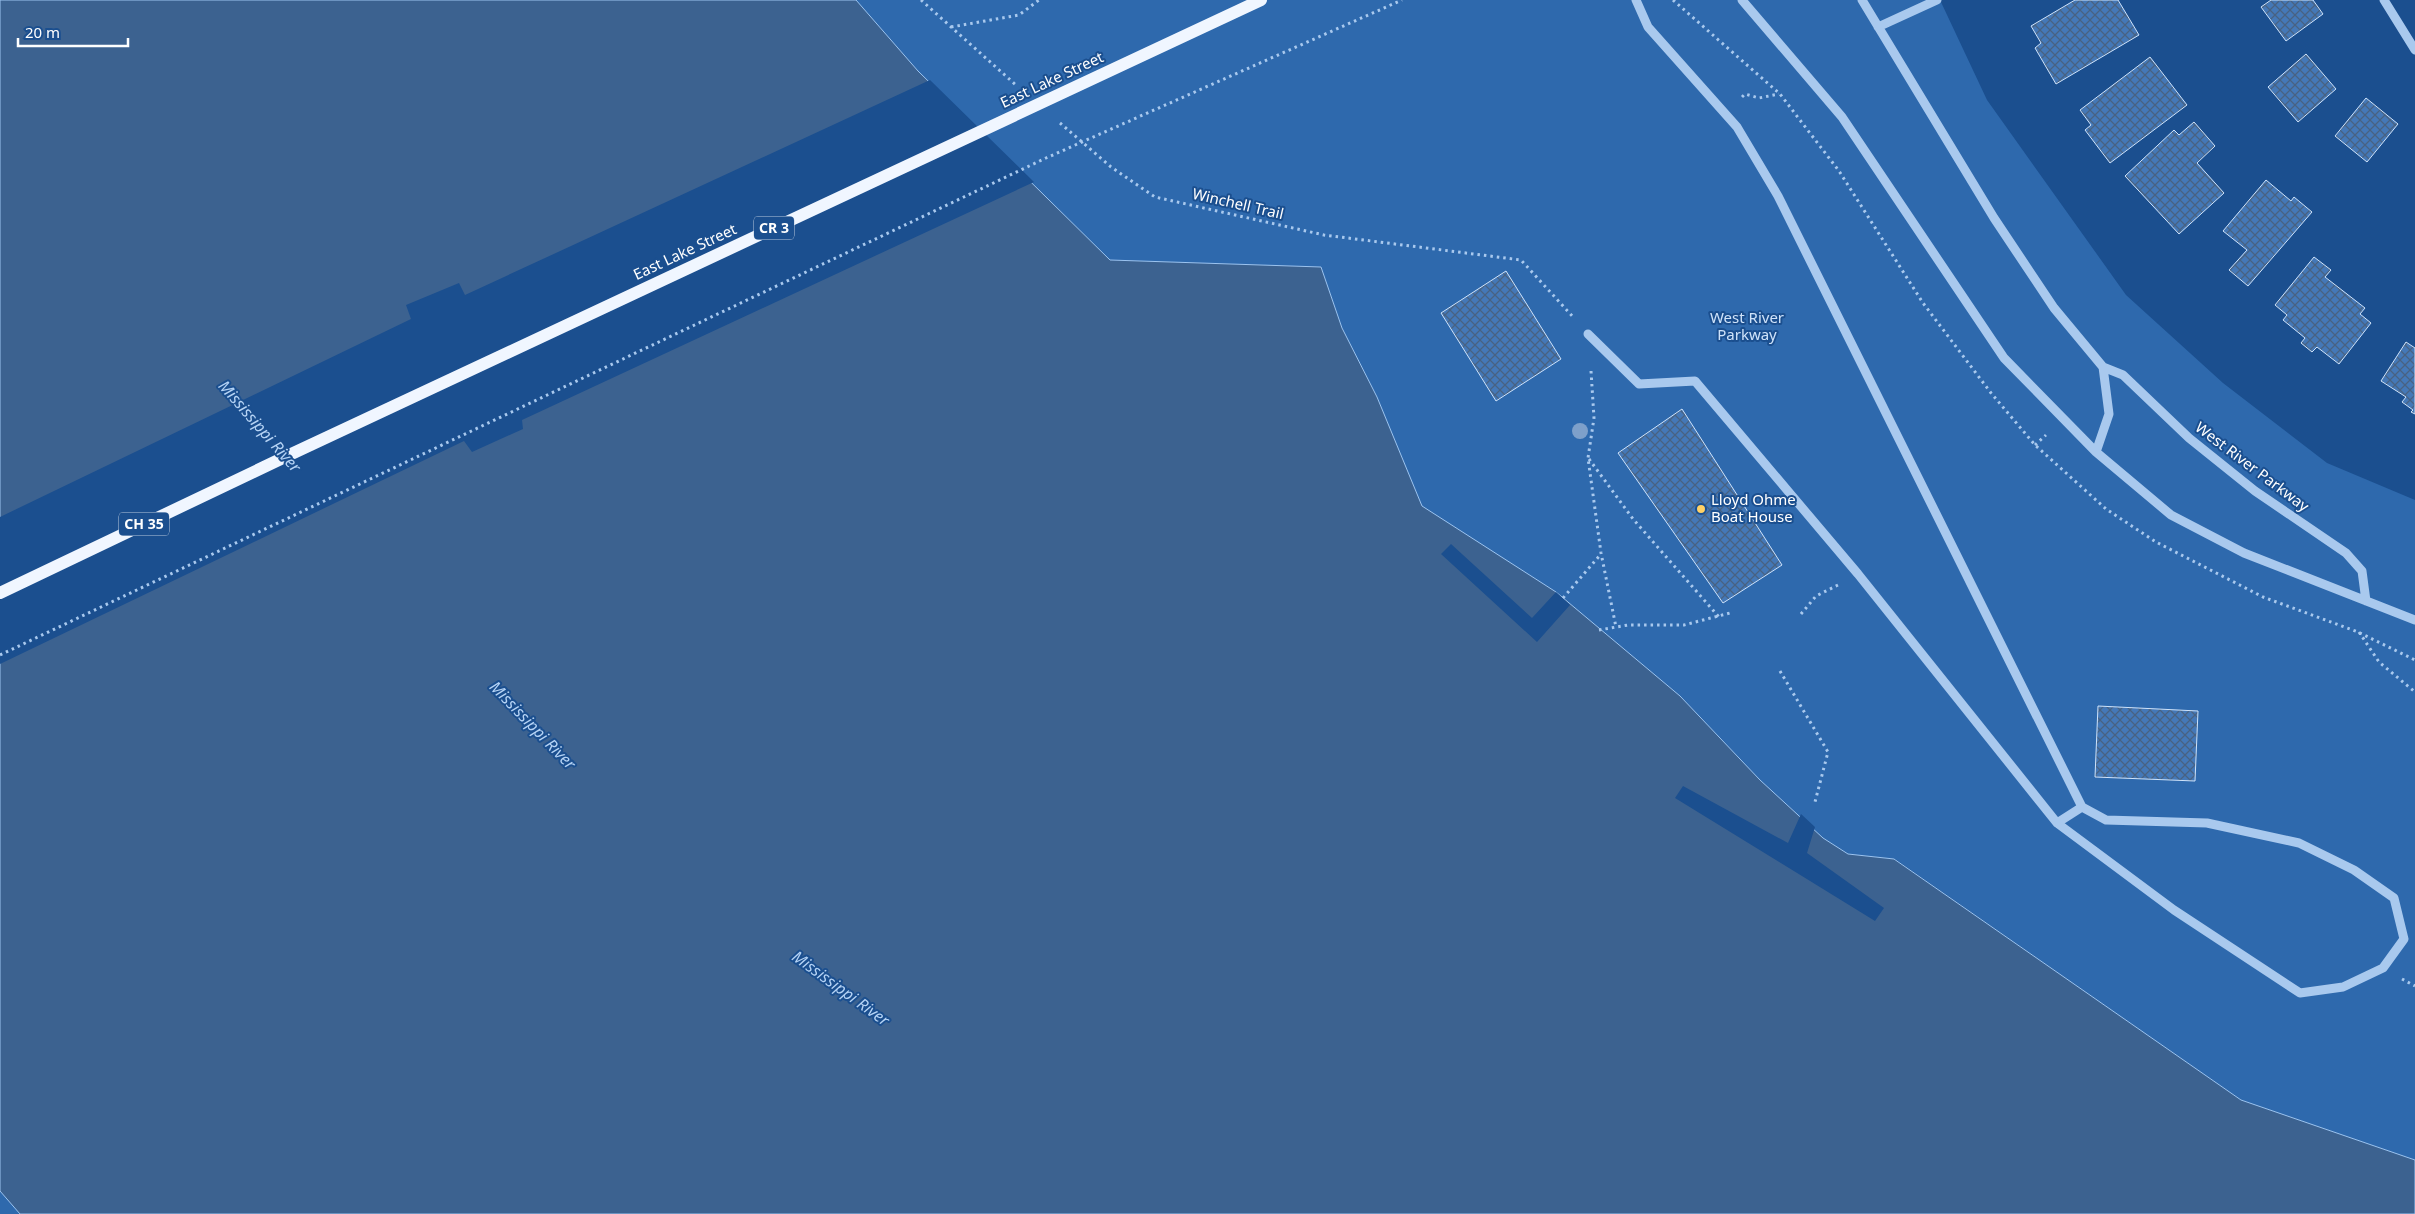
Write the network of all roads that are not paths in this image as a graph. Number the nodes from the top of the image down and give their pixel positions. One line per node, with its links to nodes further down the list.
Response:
1 (1261, 0): 12 (main road, East Lake Street / CR 3, bridge)
2 (1636, 0): 16 (street)
3 (1742, 0): 11 (street)
4 (1862, 0): 7 (street, West River Parkway)
5 (1937, 0): 7 (street)
6 (2384, 0): 8 (street)
7 (1878, 27): 10 (street, West River Parkway)
8 (2415, 50)
9 (1588, 334): 17 (street)
10 (2103, 366): 11 (street); 14 (street, West River Parkway)
11 (2096, 452): 14 (street)
12 (287, 456): 13 (main road, CH 35)
13 (0, 593)
14 (2366, 601): 15 (street)
15 (2415, 620)
16 (2082, 807): 17 (street); 17 (street)
17 (2057, 823)

